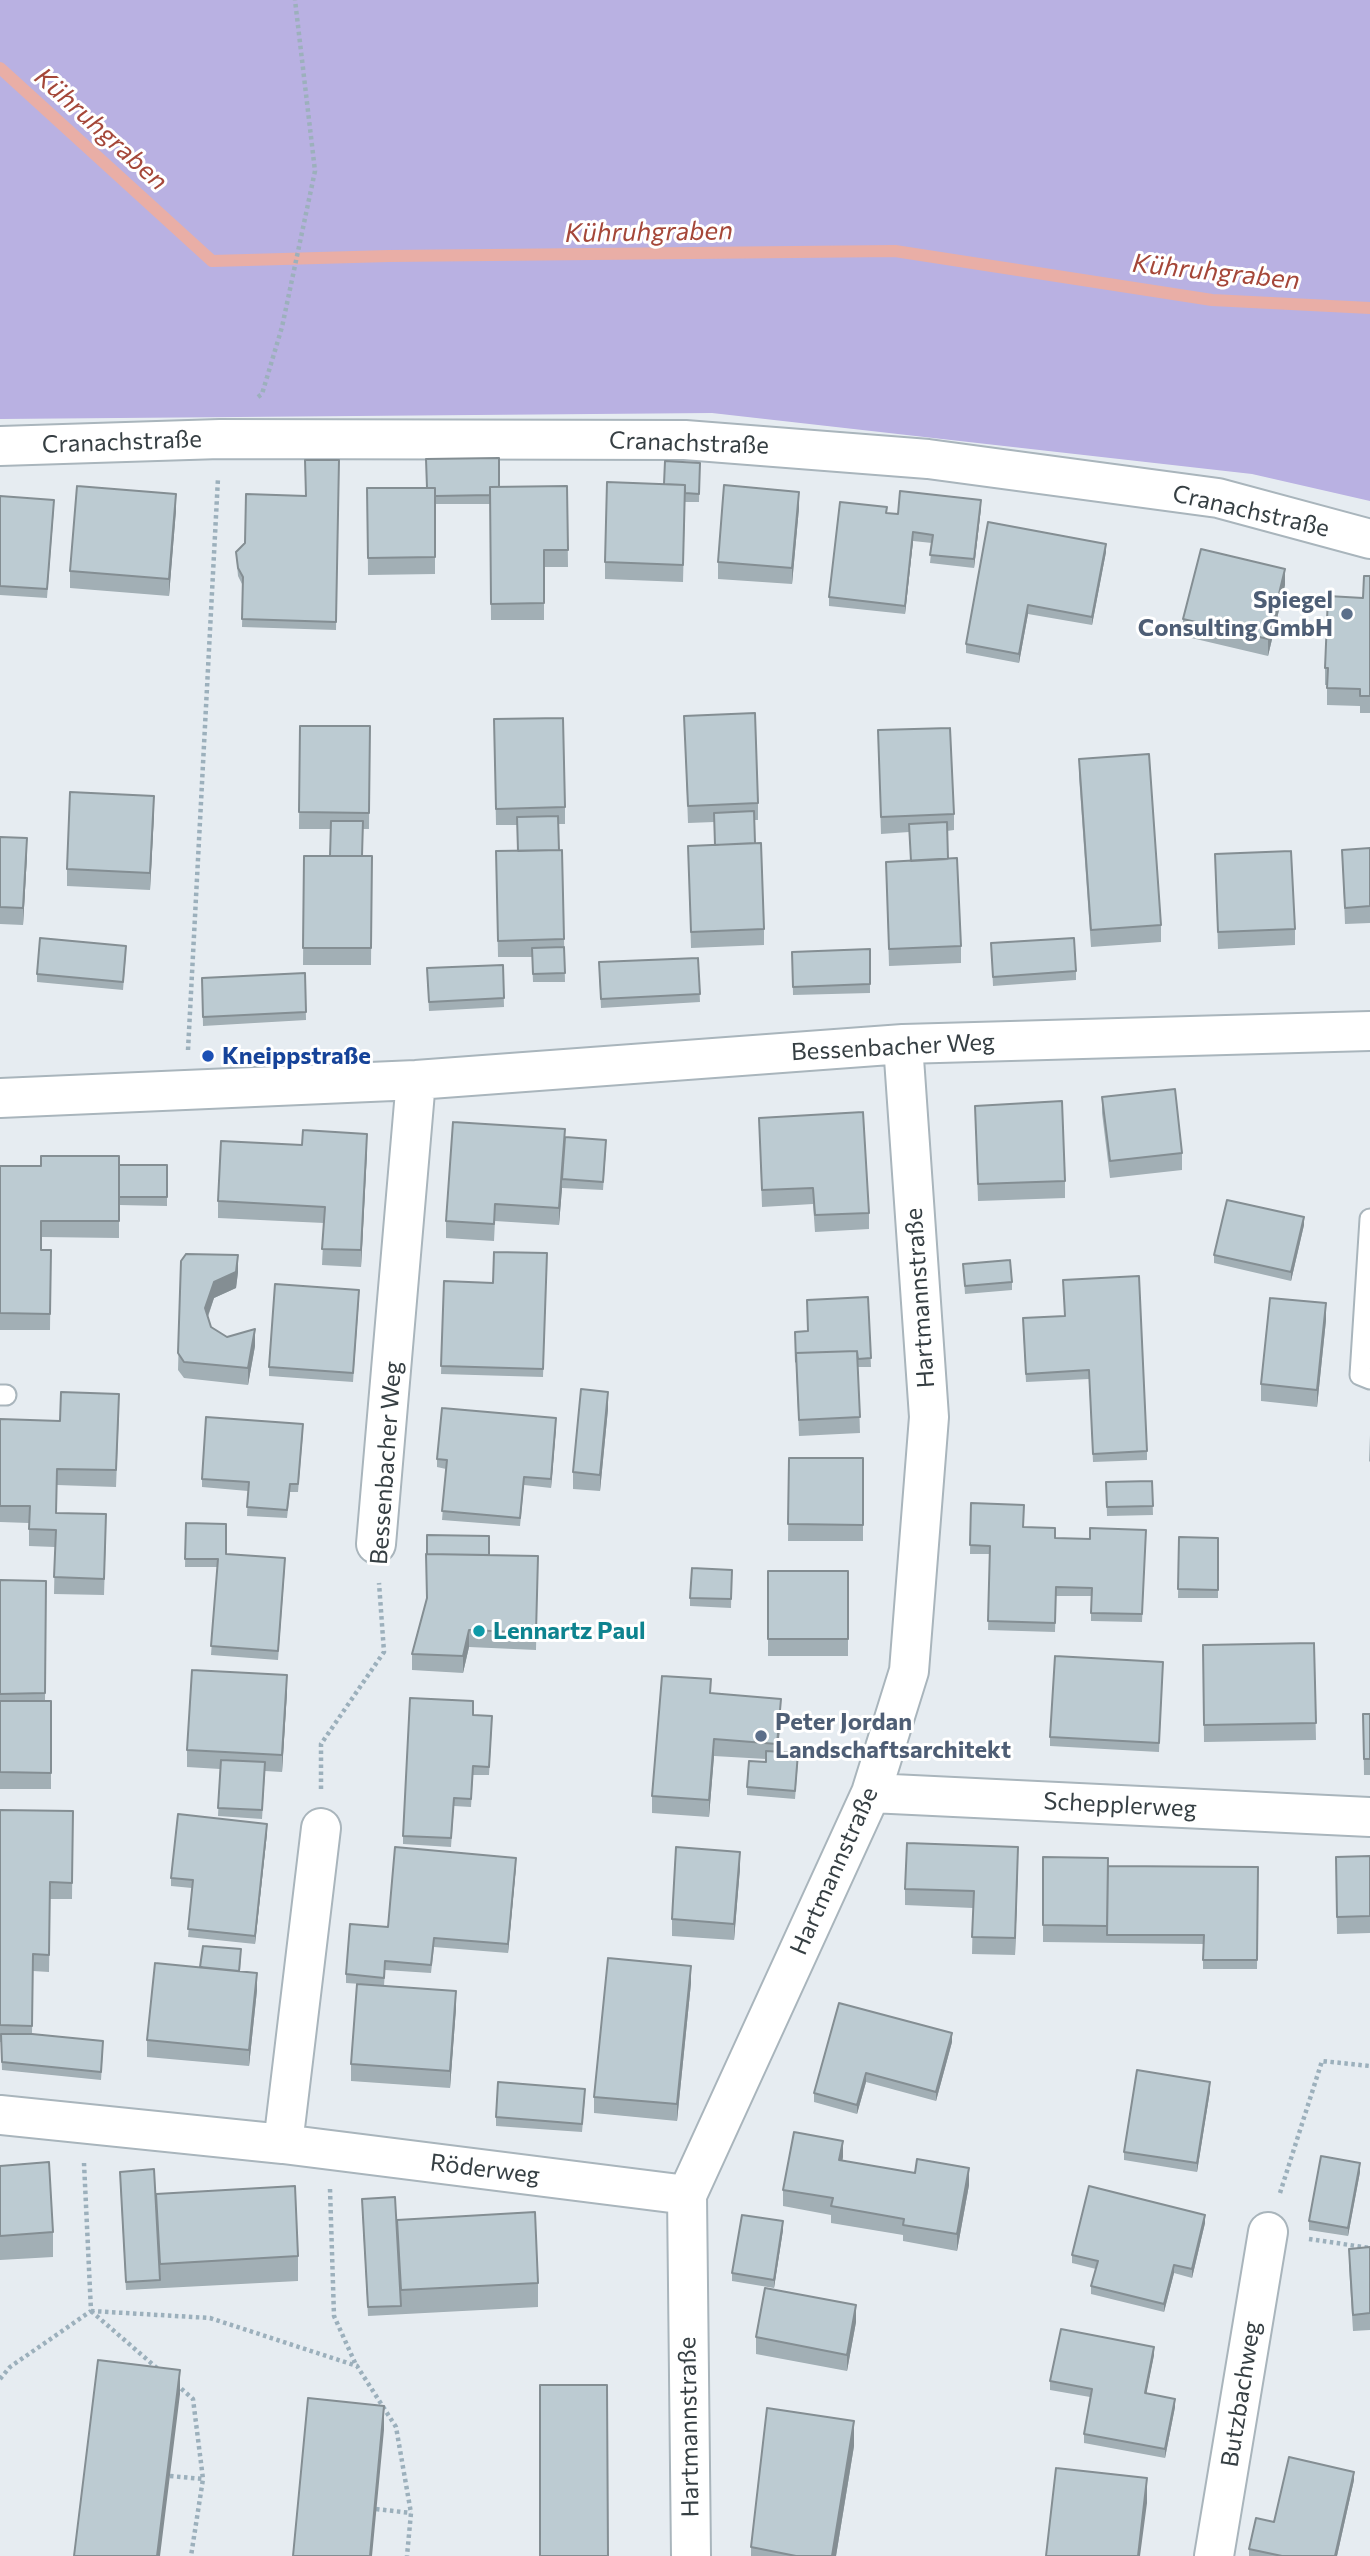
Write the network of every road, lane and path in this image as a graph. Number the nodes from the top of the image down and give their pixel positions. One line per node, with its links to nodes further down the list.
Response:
1 (295, 0): 2 (path)
2 (220, 439): 3 (street, Cranachstraße); 4 (street, Cranachstraße); 8 (path)
3 (0, 446)
4 (1370, 539)
5 (1370, 1031): 6 (street, Bessenbacher Weg)
6 (903, 1044): 7 (street, Bessenbacher Weg); 13 (street, Hartmannstraße)
7 (416, 1080): 8 (street, Bessenbacher Weg); 12 (street, Bessenbacher Weg)
8 (185, 1089): 9 (street, Bessenbacher Weg)
9 (0, 1098)
10 (1370, 1219): 11 (lane)
11 (1370, 1379)
12 (376, 1544): 15 (path, Bessenbacher Weg)
13 (871, 1793): 14 (street, Schepplerweg); 21 (street, Hartmannstraße)
14 (1370, 1817)
15 (321, 1828): 19 (street)
16 (1370, 2066): 22 (path)
17 (0, 2115): 18 (street, Röderweg)
18 (82, 2123): 19 (street, Röderweg); 25 (path)
19 (283, 2144): 20 (street, Röderweg)
20 (329, 2149): 21 (street, Röderweg); 26 (path)
21 (687, 2195): 36 (street, Hartmannstraße)
22 (1268, 2232): 37 (street, Butzbachweg)
23 (1319, 2240): 24 (path)
24 (1370, 2248)
25 (90, 2311): 26 (path); 27 (path); 28 (path)
26 (357, 2365): 33 (path)
27 (162, 2373)
28 (0, 2379)
29 (173, 2382): 31 (path)
30 (170, 2476): 31 (path)
31 (203, 2479): 34 (path)
32 (376, 2509): 33 (path)
33 (411, 2513): 35 (path)
34 (191, 2556)
35 (407, 2556)
36 (691, 2556)
37 (1214, 2556)

